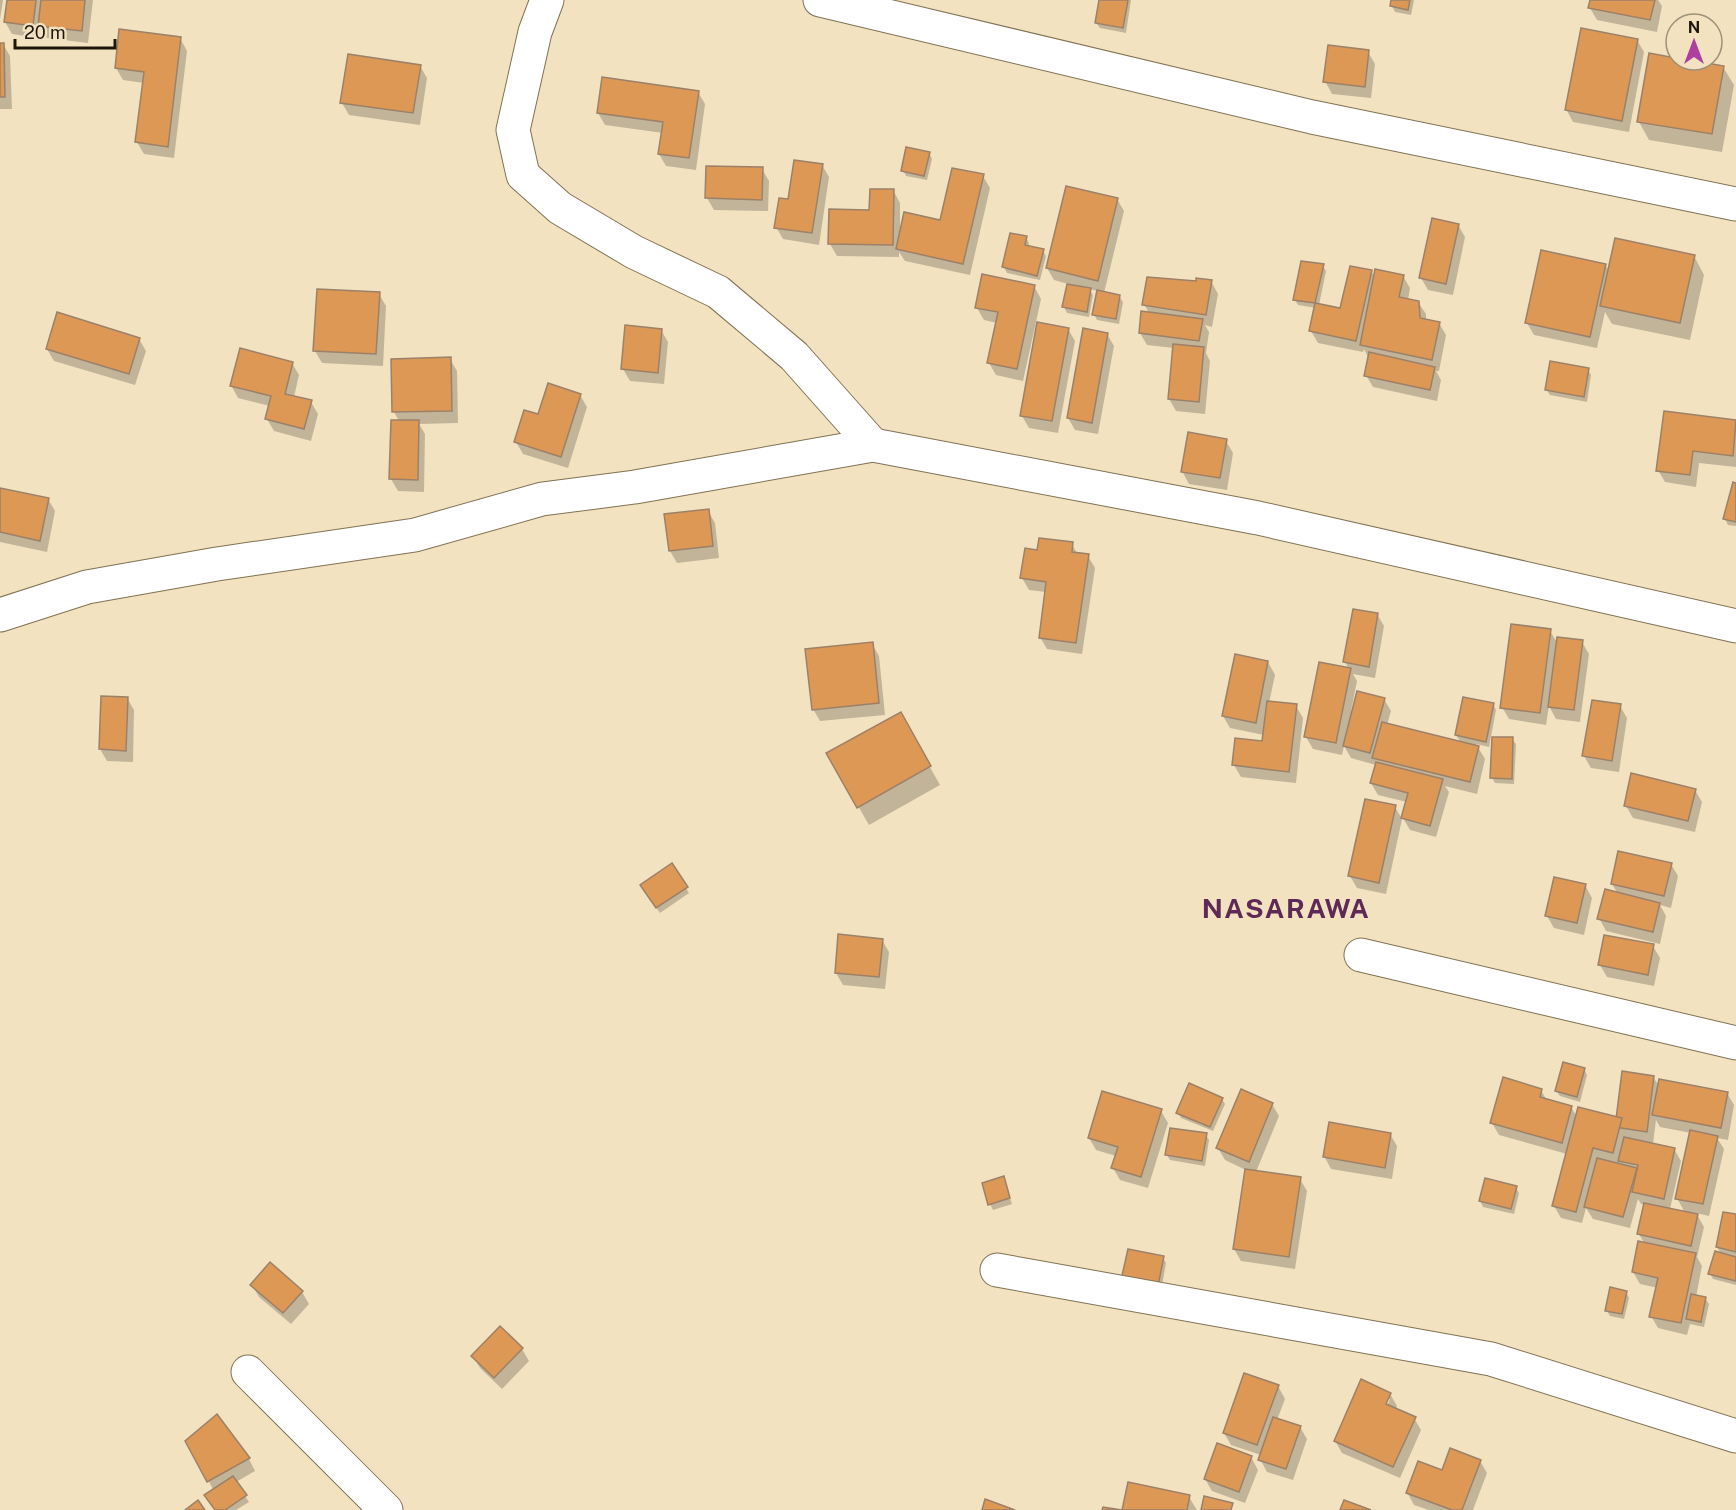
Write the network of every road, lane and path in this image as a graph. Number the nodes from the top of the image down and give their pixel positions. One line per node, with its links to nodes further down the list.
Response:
1 (547, 0): 4 (street)
2 (820, 0): 3 (street)
3 (1736, 204)
4 (873, 446): 5 (street); 6 (street)
5 (0, 615)
6 (1736, 626)
7 (1361, 955): 8 (street)
8 (1736, 1043)
9 (997, 1270): 11 (street)
10 (248, 1372): 12 (street)
11 (1736, 1436)
12 (386, 1510)

